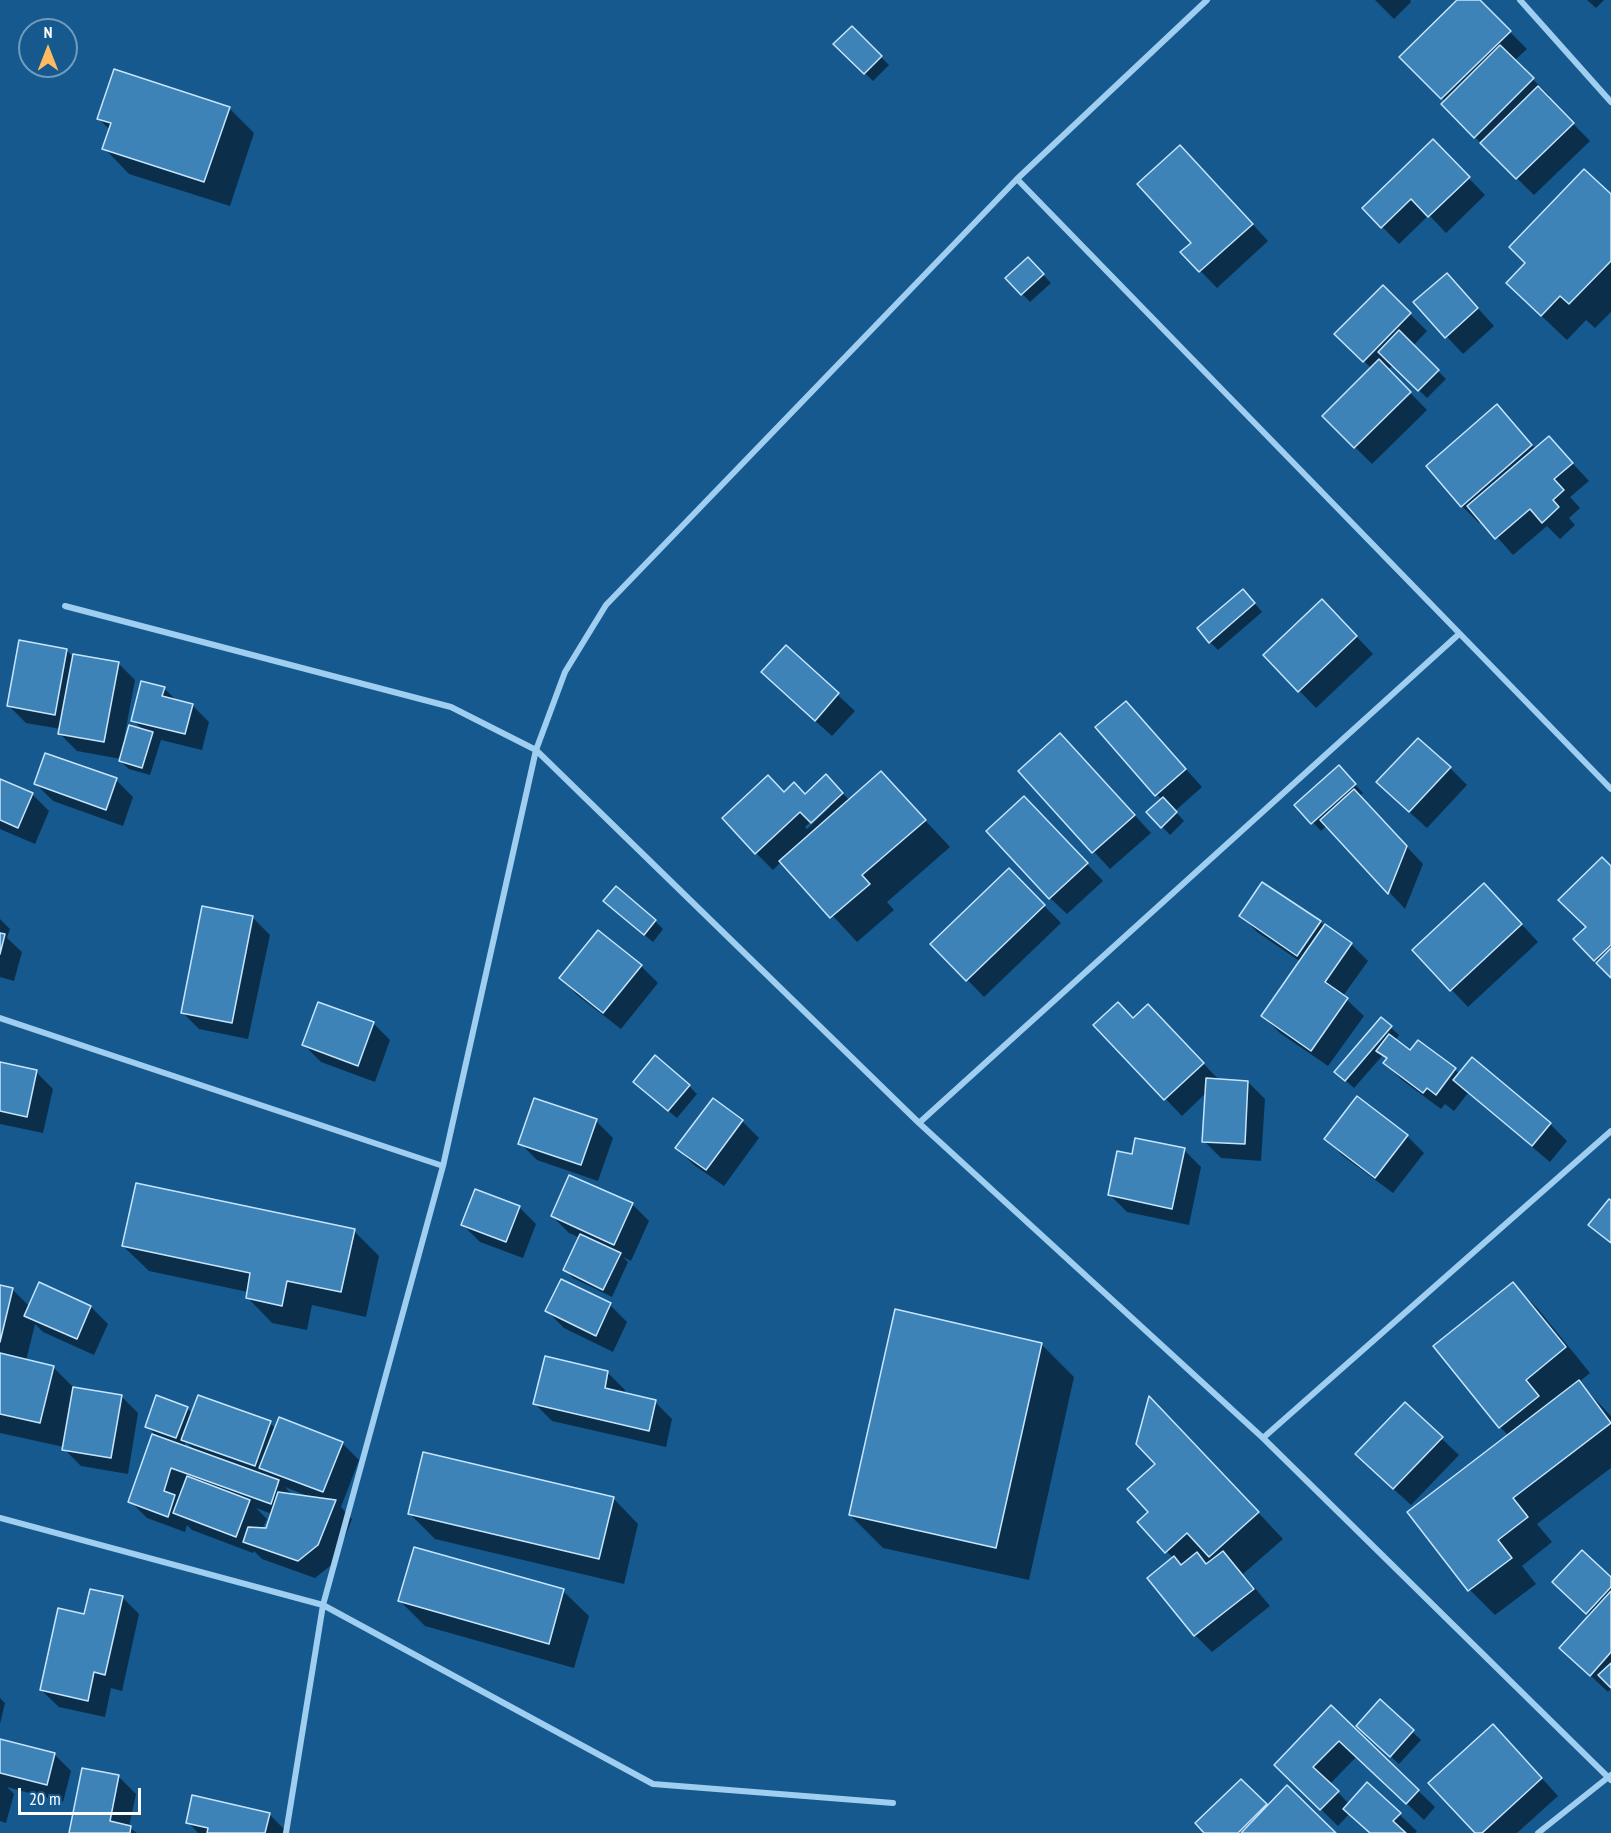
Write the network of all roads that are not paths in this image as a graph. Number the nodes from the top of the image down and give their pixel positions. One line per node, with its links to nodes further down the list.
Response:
1 (1207, 0): 4 (street)
2 (1520, 0): 3 (street)
3 (1611, 102)
4 (1017, 179): 6 (street); 7 (street)
5 (65, 606): 7 (street)
6 (1459, 634): 8 (street); 10 (street)
7 (536, 750): 10 (street); 12 (street)
8 (1611, 789)
9 (0, 1018): 12 (street)
10 (919, 1123): 13 (street)
11 (1611, 1131): 13 (street)
12 (443, 1166): 15 (street)
13 (1263, 1438): 16 (street)
14 (0, 1518): 15 (street)
15 (322, 1605): 17 (street); 18 (street)
16 (1610, 1778): 19 (street)
17 (893, 1803)
18 (286, 1833)
19 (1538, 1833)

